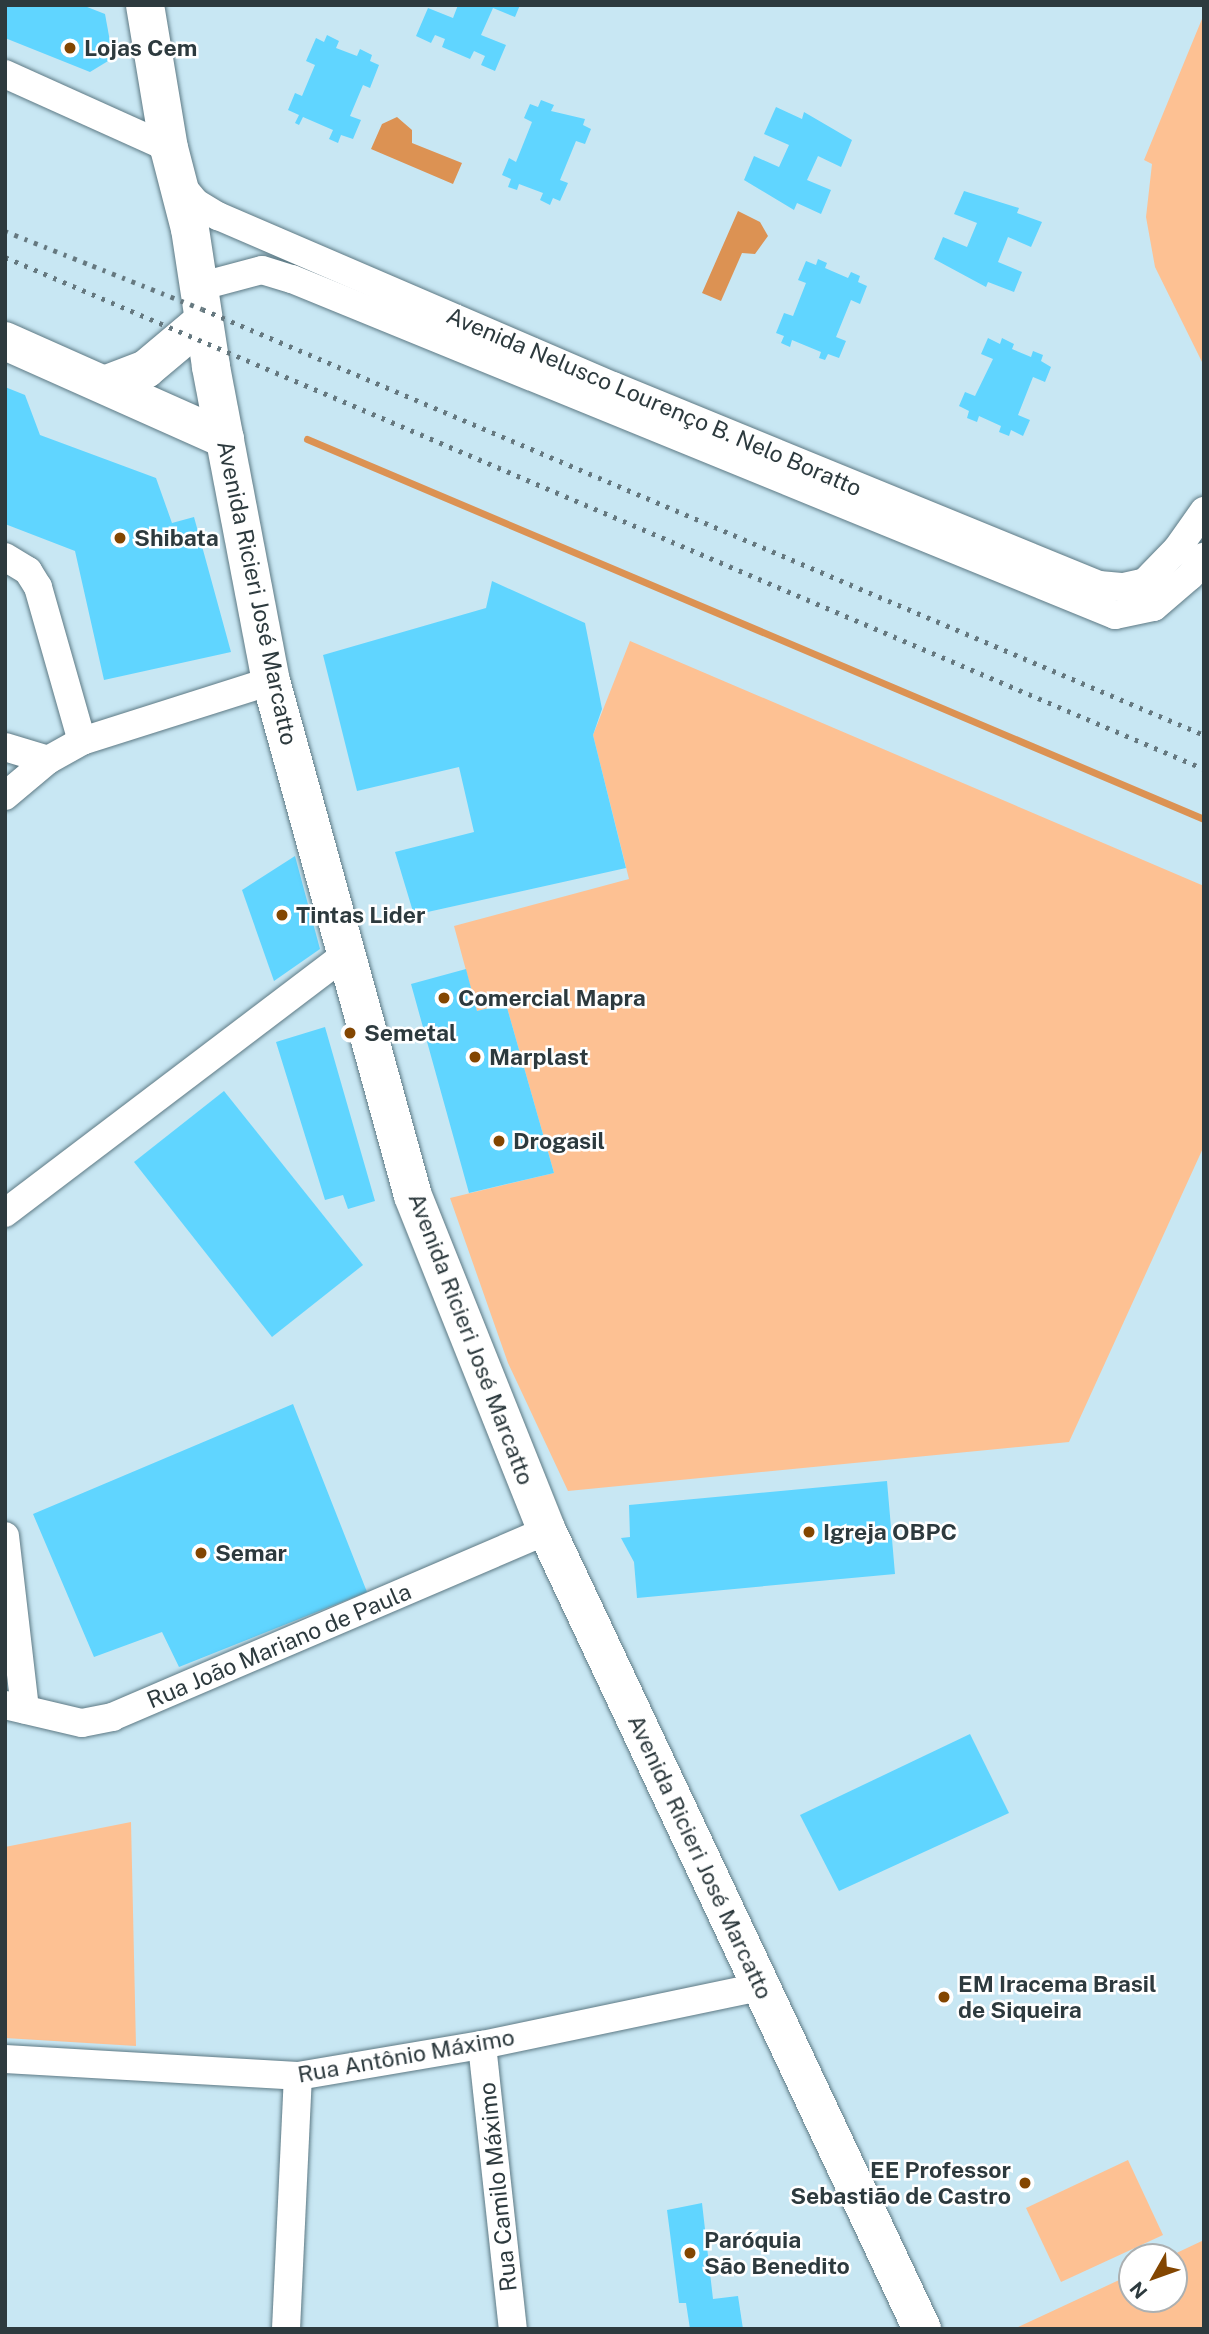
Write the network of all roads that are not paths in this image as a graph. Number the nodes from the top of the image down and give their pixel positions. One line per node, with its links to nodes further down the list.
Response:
1 (145, 5): 3 (main road, Avenida Ricieri José Marcatto)
2 (5, 74): 3 (street)
3 (174, 164): 4 (main road, Avenida Ricieri José Marcatto); 8 (street, Avenida Nelusco Lourenço B. Nelo Boratto)
4 (201, 304): 6 (main road); 7 (main road, Avenida Ricieri José Marcatto); 10 (street, Avenida Nelusco Lourenço B. Nelo Boratto)
5 (5, 341): 6 (main road)
6 (107, 384): 7 (main road)
7 (225, 439): 11 (main road, Avenida Ricieri José Marcatto)
8 (1204, 510)
9 (5, 557): 12 (street)
10 (1204, 557)
11 (271, 681): 12 (street); 16 (main road, Avenida Ricieri José Marcatto)
12 (82, 741): 14 (street)
13 (5, 747): 14 (street)
14 (48, 760): 15 (street)
15 (5, 796)
16 (344, 956): 17 (street); 18 (main road, Avenida Ricieri José Marcatto)
17 (5, 1213)
18 (547, 1531): 20 (street, Rua João Mariano de Paula); 21 (main road, Avenida Ricieri José Marcatto)
19 (5, 1536): 20 (street)
20 (15, 1707)
21 (760, 1987): 22 (street, Rua Antônio Máximo); 27 (main road, Avenida Ricieri José Marcatto)
22 (482, 2045): 24 (street, Rua Antônio Máximo); 26 (street, Rua Camilo Máximo)
23 (5, 2059): 24 (street, Rua Antônio Máximo)
24 (298, 2077): 25 (street)
25 (286, 2329)
26 (513, 2329)
27 (922, 2329)

